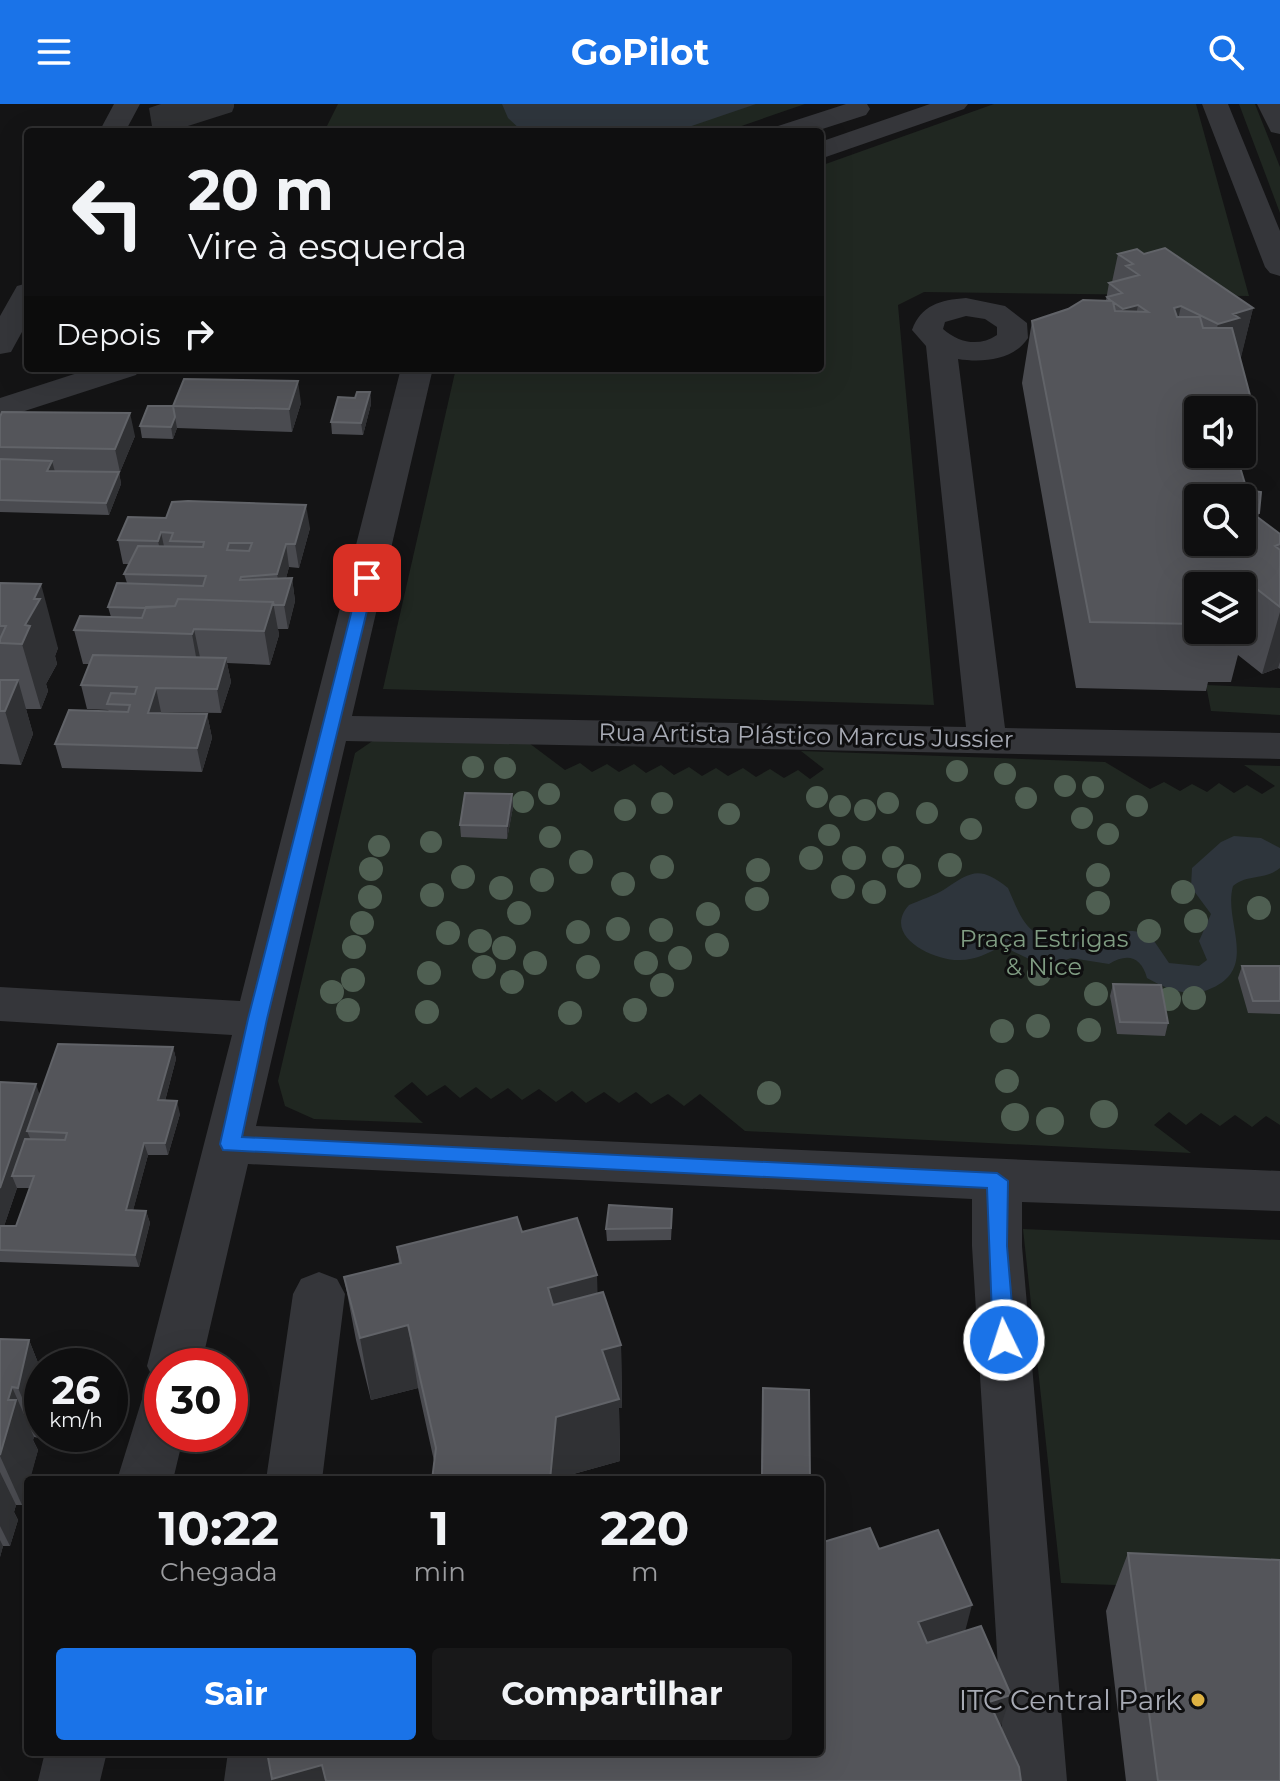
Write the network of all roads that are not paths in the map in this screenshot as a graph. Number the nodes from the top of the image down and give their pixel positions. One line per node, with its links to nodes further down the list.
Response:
1 (127, 104): 7 (street)
2 (870, 104): 8 (street)
3 (955, 104): 9 (street)
4 (1215, 104): 10 (street)
5 (1270, 104): 6 (street)
6 (1280, 126)
7 (114, 128)
8 (799, 128)
9 (824, 150)
10 (1280, 267)
11 (24, 300): 13 (street)
12 (941, 344): 20 (street)
13 (0, 345)
14 (28, 372): 17 (street)
15 (113, 372): 18 (street)
16 (416, 372): 19 (street)
17 (0, 381)
18 (0, 409)
19 (332, 728): 20 (street, Rua Artista Plástico Marcus Jussier); 23 (street)
20 (987, 739): 21 (street, Rua Artista Plástico Marcus Jussier)
21 (1280, 746)
22 (0, 1004): 23 (street)
23 (257, 1019): 24 (street)
24 (230, 1144): 25 (street); 28 (street)
25 (997, 1181): 26 (street); 36 (street)
26 (1280, 1191)
27 (319, 1294): 31 (street)
28 (179, 1348)
29 (152, 1452): 30 (street)
30 (146, 1476)
31 (295, 1476)
32 (75, 1756): 34 (street)
33 (258, 1756): 35 (street)
34 (69, 1781)
35 (255, 1781)
36 (1036, 1781)

